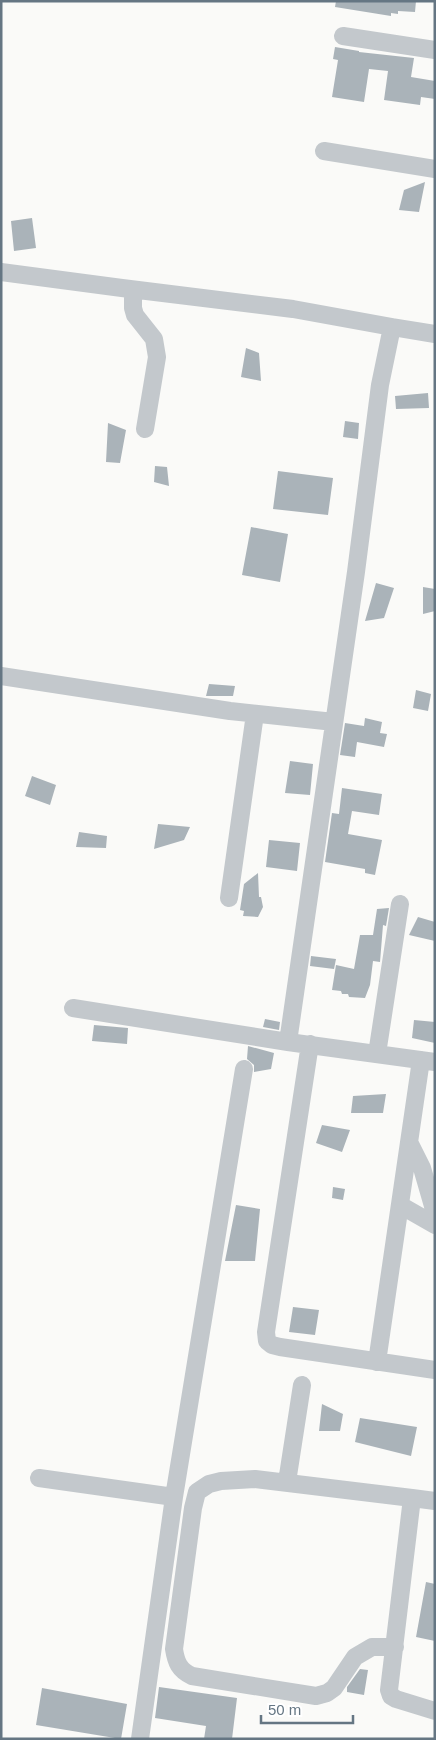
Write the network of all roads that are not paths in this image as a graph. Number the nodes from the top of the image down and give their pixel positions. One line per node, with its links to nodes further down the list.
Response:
1 (343, 36): 2 (street)
2 (435, 50)
3 (324, 151): 4 (street)
4 (435, 169)
5 (1, 272): 6 (street)
6 (133, 290): 7 (street); 9 (street)
7 (392, 327): 8 (street); 12 (street)
8 (435, 334)
9 (145, 429)
10 (1, 676): 11 (street)
11 (255, 714): 12 (street); 13 (street)
12 (334, 722): 16 (street)
13 (229, 898)
14 (400, 904): 18 (street)
15 (73, 1008): 16 (street)
16 (288, 1042): 17 (street)
17 (310, 1044): 18 (street); 25 (street)
18 (377, 1054): 19 (street)
19 (428, 1061): 21 (street)
20 (244, 1069): 30 (street)
21 (409, 1142): 22 (street); 23 (street)
22 (400, 1205): 24 (street); 25 (street)
23 (435, 1213)
24 (435, 1225)
25 (377, 1362): 26 (street)
26 (435, 1370)
27 (302, 1385): 29 (street)
28 (39, 1478): 30 (street)
29 (287, 1482): 31 (street); 33 (street)
30 (174, 1497): 35 (street)
31 (412, 1498): 32 (street); 33 (street)
32 (435, 1501)
33 (394, 1647): 34 (street)
34 (435, 1711)
35 (140, 1739)

